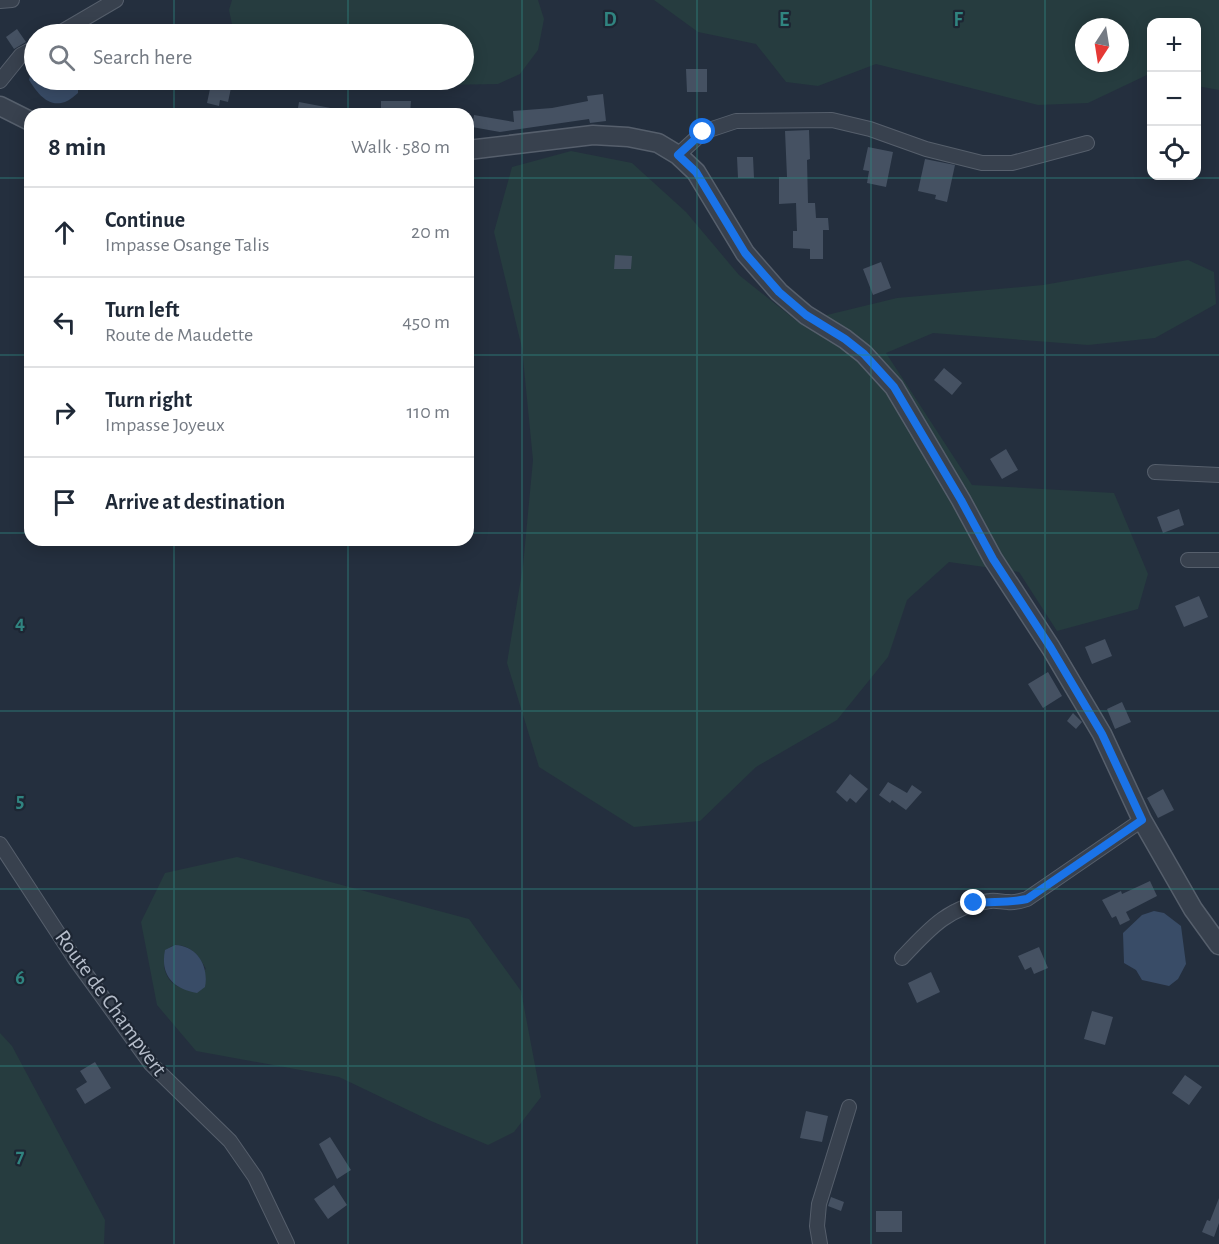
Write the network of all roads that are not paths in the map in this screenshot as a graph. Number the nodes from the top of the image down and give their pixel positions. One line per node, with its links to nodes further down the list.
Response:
1 (12, 0): 3 (street)
2 (116, 0): 4 (street)
3 (0, 1)
4 (75, 24)
5 (24, 54): 6 (street)
6 (0, 81)
7 (0, 106): 8 (street)
8 (24, 118)
9 (1086, 143): 11 (street)
10 (474, 149): 11 (street)
11 (678, 155): 16 (street)
12 (1155, 472): 13 (street)
13 (1219, 475)
14 (1188, 560): 15 (street)
15 (1219, 560)
16 (1142, 820): 18 (street); 19 (street)
17 (0, 844): 21 (street, Route de Champvert)
18 (1219, 945)
19 (902, 958)
20 (849, 1107): 22 (street)
21 (288, 1244)
22 (820, 1244)

